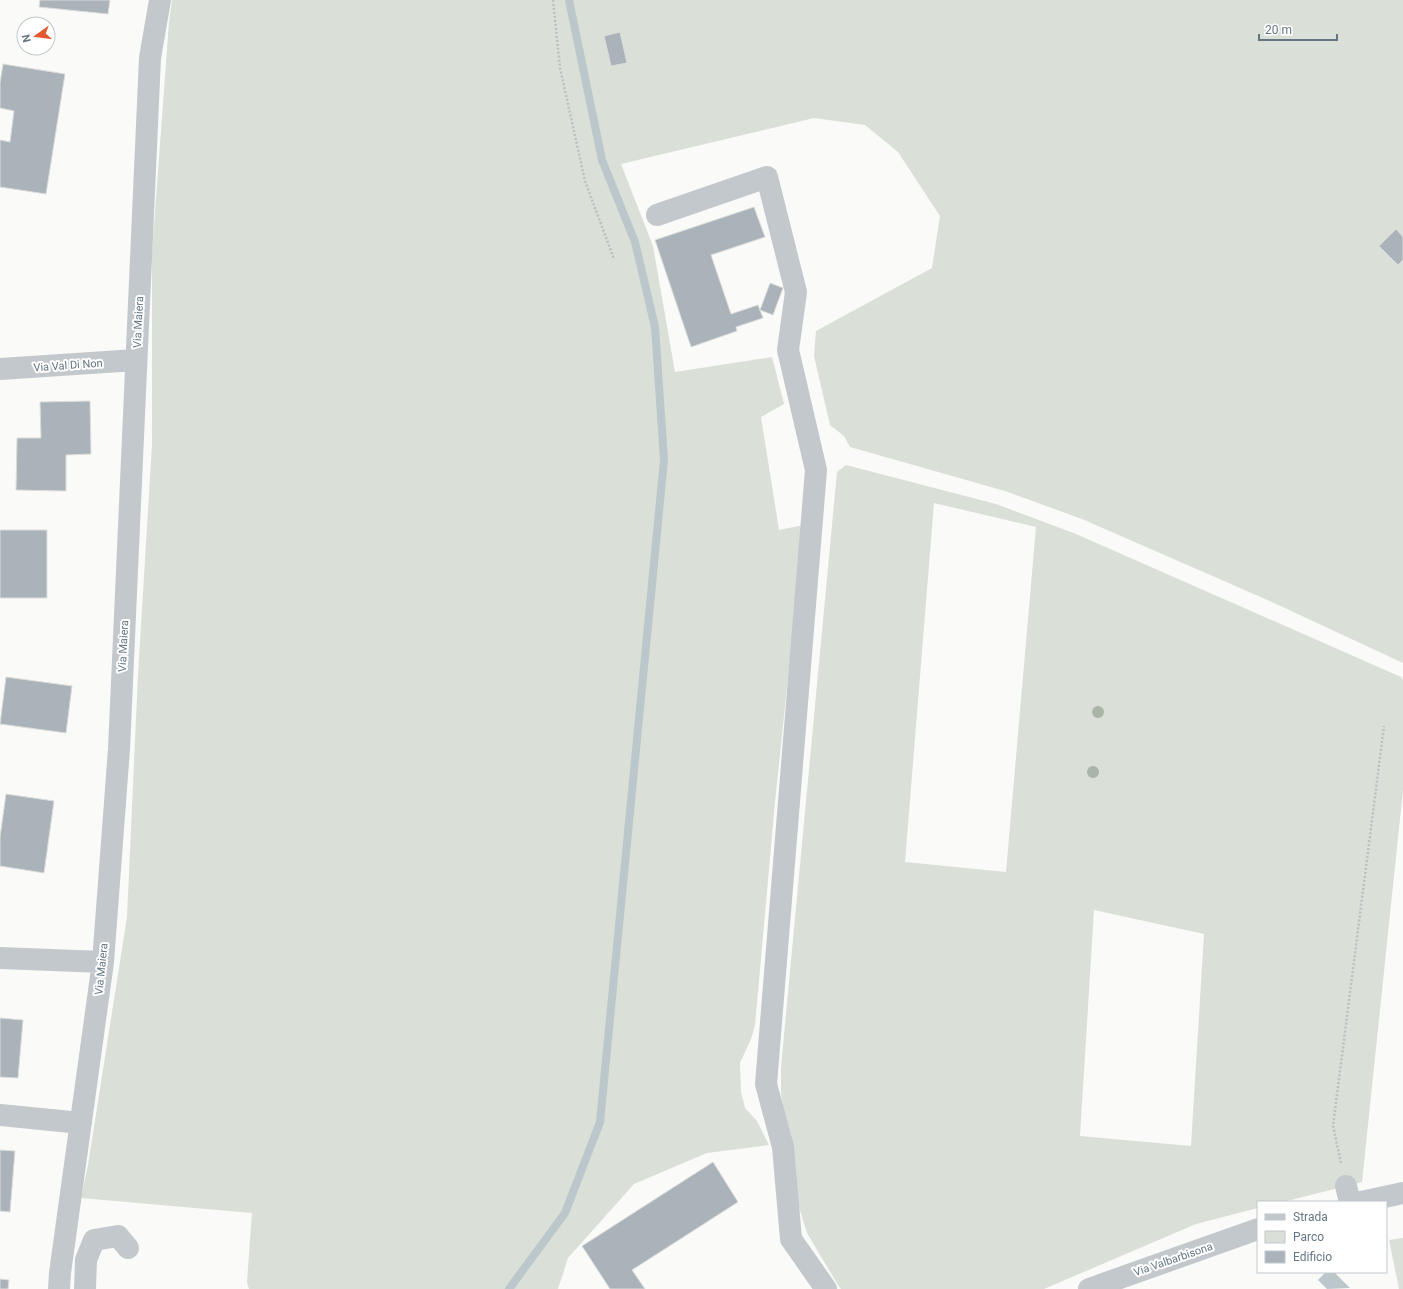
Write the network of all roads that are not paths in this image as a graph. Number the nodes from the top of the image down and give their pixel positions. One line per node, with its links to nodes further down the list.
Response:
1 (160, 0): 3 (street, Via Maiera)
2 (657, 215): 15 (street)
3 (136, 360): 4 (street, Via Val Di Non); 6 (street, Via Maiera)
4 (0, 369)
5 (0, 958): 6 (street)
6 (103, 962): 8 (street, Via Maiera)
7 (0, 1114): 8 (street)
8 (81, 1123): 13 (street, Via Maiera)
9 (1403, 1193): 10 (street)
10 (1366, 1201)
11 (1257, 1229): 16 (street, Via Valbarbisona)
12 (128, 1248): 14 (street)
13 (59, 1289)
14 (85, 1289)
15 (826, 1289)
16 (1089, 1289)

